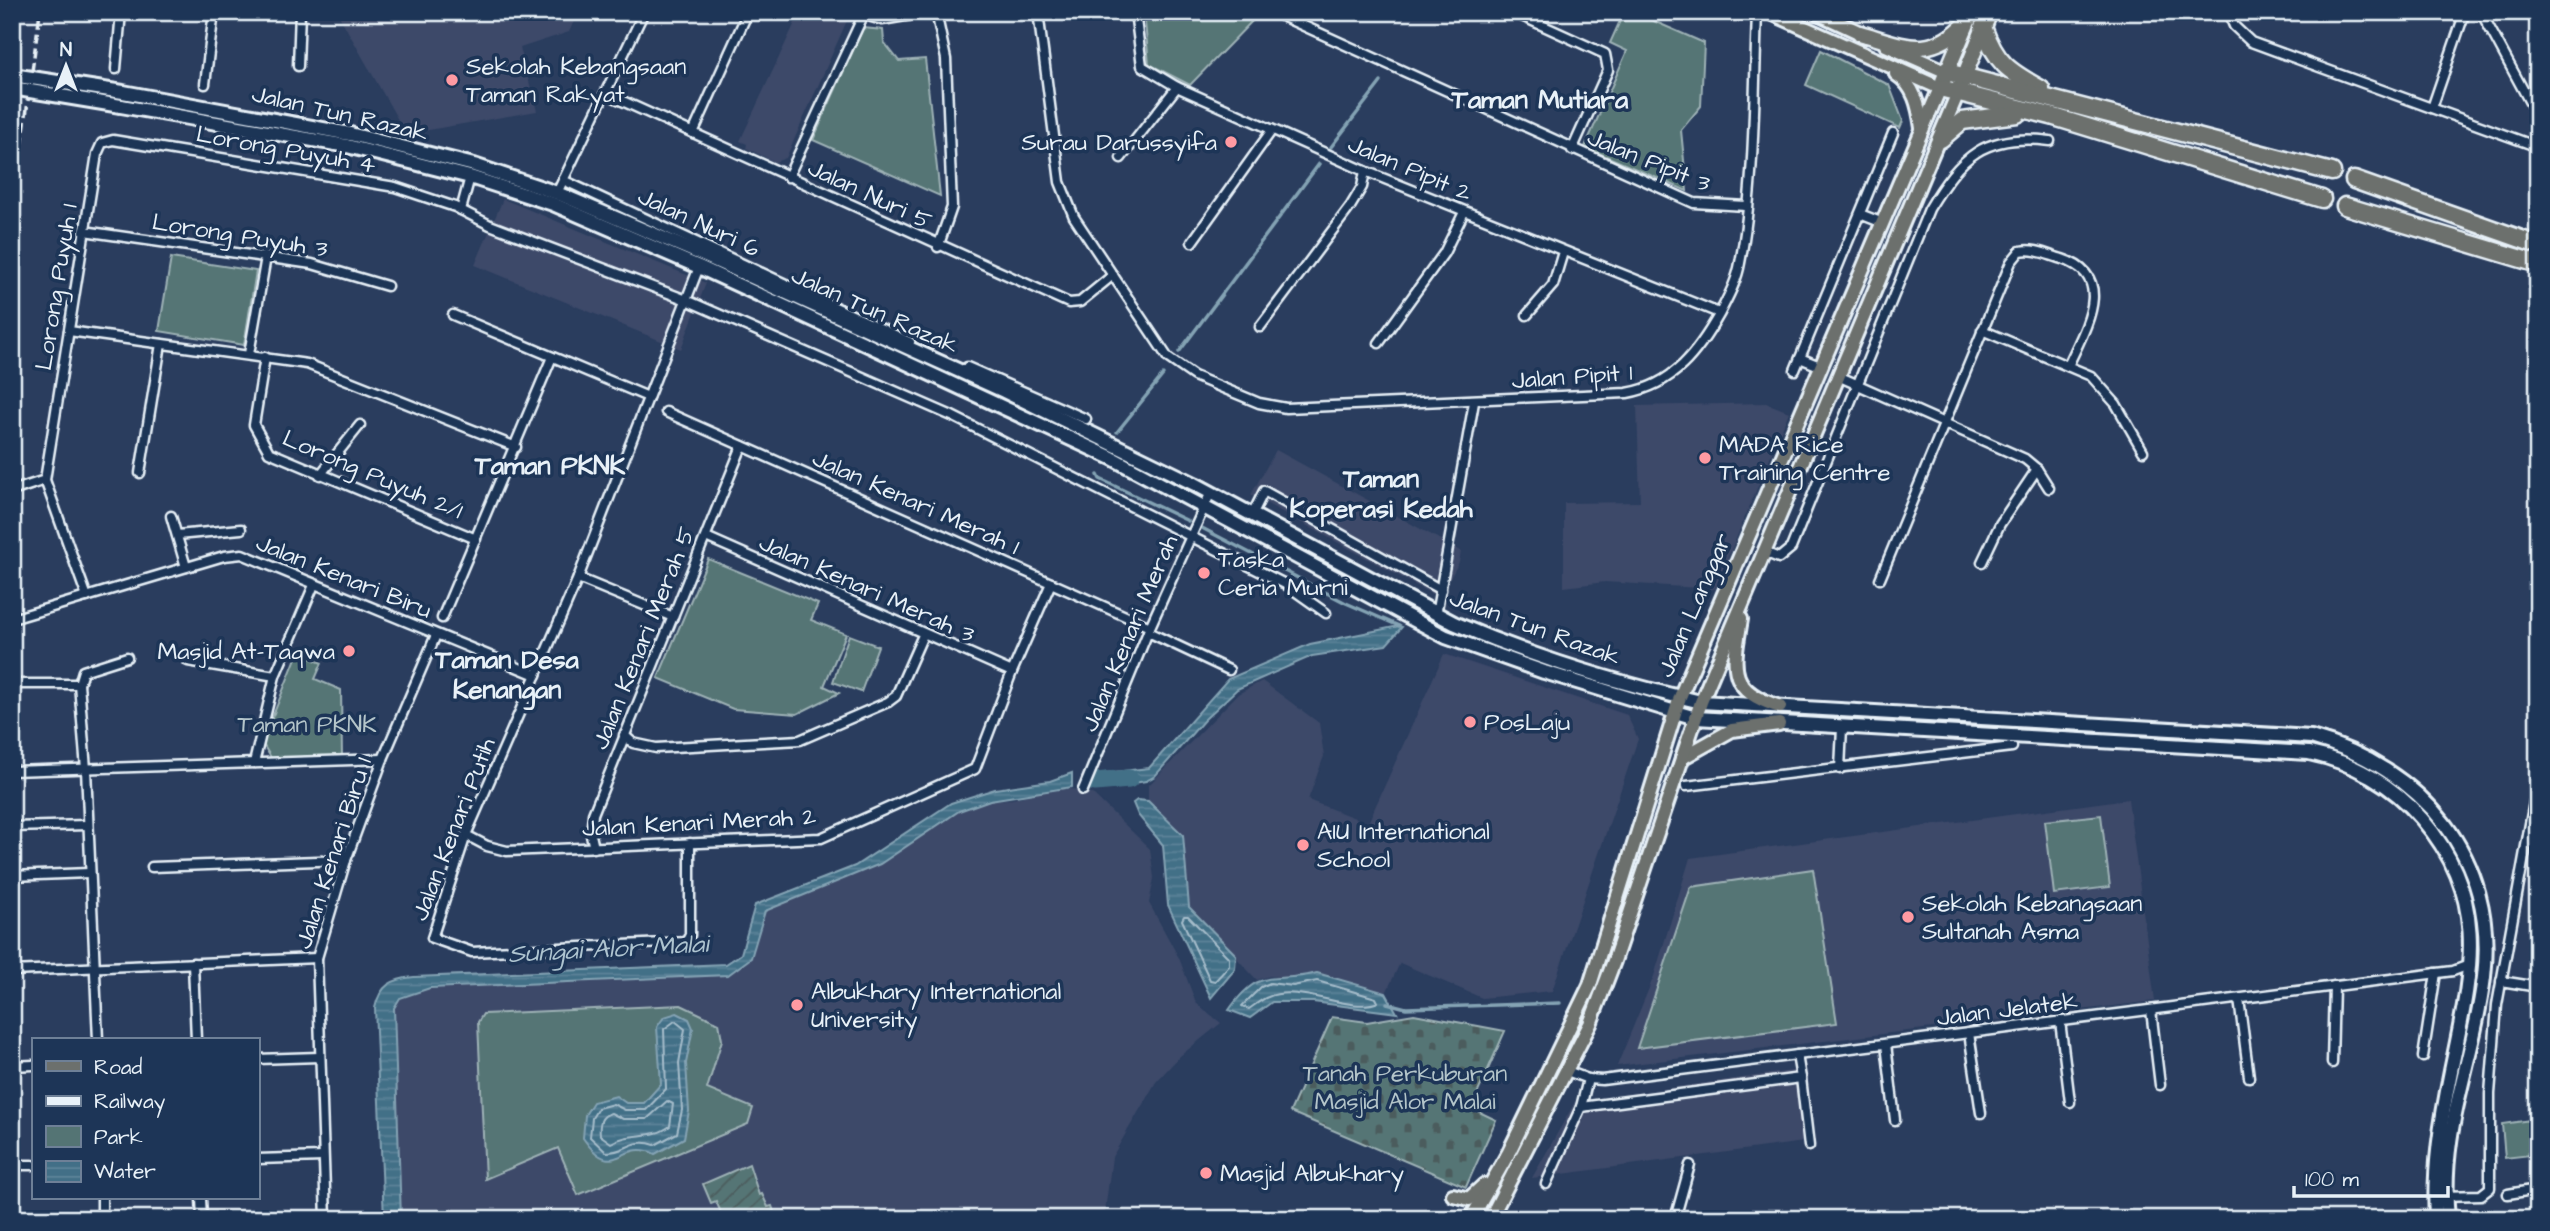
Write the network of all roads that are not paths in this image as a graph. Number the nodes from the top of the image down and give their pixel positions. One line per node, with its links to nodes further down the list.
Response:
1 (121, 12): 23 (street)
2 (214, 12): 27 (street)
3 (300, 12): 22 (street)
4 (644, 12): 31 (street)
5 (748, 12): 38 (street)
6 (929, 12): 18 (street)
7 (936, 12): 63 (street)
8 (1038, 12): 68 (street, Jalan Pipit 1)
9 (1135, 12): 29 (street, Jalan Pipit 2)
10 (1273, 12): 44 (street, Jalan Pipit 3)
11 (1513, 12): 44 (street)
12 (1757, 12): 54 (street, Jalan Pipit 1)
13 (1769, 12): 21 (main road)
14 (1816, 12): 20 (main road)
15 (2228, 12): 34 (street)
16 (2465, 12): 34 (street)
17 (2481, 12): 43 (street)
18 (858, 14): 49 (street)
19 (1978, 18): 20 (highway); 24 (highway, Jalan Langgar); 26 (highway, Jalan Langgar); 33 (highway)
20 (1860, 33): 24 (main road)
21 (1862, 56): 30 (main road); 37 (main road)
22 (298, 66)
23 (116, 69)
24 (1947, 72): 26 (highway); 30 (highway, Jalan Langgar)
25 (12, 75): 52 (main road, Jalan Tun Razak, bridge)
26 (1964, 78): 32 (highway, Jalan Langgar); 33 (highway)
27 (205, 84)
28 (12, 88): 48 (main road, Jalan Tun Razak, bridge)
29 (1177, 88): 36 (street, Jalan Pipit 2); 45 (street)
30 (1940, 89): 32 (highway); 37 (main road, Jalan Langgar)
31 (607, 94): 38 (street, Jalan Nuri 5); 50 (street)
32 (1958, 95): 35 (highway); 40 (main road, Jalan Langgar)
33 (2057, 98): 47 (highway)
34 (2432, 108): 43 (street)
35 (2051, 116): 40 (highway); 53 (highway)
36 (1272, 130): 46 (street, Jalan Pipit 2); 61 (street)
37 (1923, 132): 59 (main road, Jalan Langgar)
38 (693, 133): 49 (street, Jalan Nuri 5)
39 (1893, 133): 58 (street)
40 (1941, 138): 87 (main road, Jalan Langgar)
41 (2050, 141): 87 (street)
42 (102, 143): 56 (street, Lorong Puyuh 4); 60 (street, Lorong Puyuh 1)
43 (2536, 146)
44 (1572, 150): 54 (street, Jalan Pipit 3)
45 (1121, 158)
46 (1366, 171): 57 (street, Jalan Pipit 2); 74 (street)
47 (2332, 172)
48 (470, 177): 56 (street); 67 (main road, Jalan Tun Razak)
49 (789, 177): 63 (street, Jalan Nuri 5)
50 (563, 180): 52 (street); 91 (street, Jalan Nuri 6)
51 (2354, 180): 62 (highway)
52 (557, 193): 91 (main road, Jalan Tun Razak)
53 (2322, 199)
54 (1746, 206): 71 (street, Jalan Pipit 1)
55 (2345, 206): 66 (highway)
56 (461, 210): 70 (street, Lorong Puyuh 4)
57 (1464, 212): 64 (street, Jalan Pipit 2); 77 (street)
58 (1860, 214): 59 (street); 82 (street)
59 (1883, 223): 84 (main road, Jalan Langgar)
60 (84, 231): 65 (street, Lorong Puyuh 3); 76 (street, Lorong Puyuh 1)
61 (1192, 242)
62 (2538, 245)
63 (938, 247): 68 (street, Jalan Nuri 5)
64 (1563, 252): 71 (street, Jalan Pipit 2); 73 (street)
65 (267, 257): 69 (street, Lorong Puyuh 3); 79 (street)
66 (2538, 264)
67 (699, 267): 70 (street, Jalan Kenari Putih); 105 (main road, Jalan Tun Razak)
68 (1113, 275): 89 (street, Jalan Pipit 1)
69 (387, 286)
70 (684, 299): 88 (street, Jalan Kenari Putih); 110 (street, Lorong Puyuh 4)
71 (1719, 313): 89 (street, Jalan Pipit 1)
72 (453, 315): 81 (street)
73 (1527, 315)
74 (1260, 327)
75 (1982, 330): 83 (street); 83 (street); 93 (street)
76 (69, 331): 78 (street); 101 (street, Lorong Puyuh 1)
77 (1379, 343)
78 (161, 344): 79 (street); 99 (street)
79 (249, 354): 80 (street)
80 (265, 357): 96 (street); 100 (street, Lorong Puyuh 2/1)
81 (552, 357): 88 (street); 96 (street)
82 (1800, 358): 84 (street); 85 (street)
83 (2067, 366): 97 (street)
84 (1822, 367): 86 (main road, Jalan Langgar)
85 (1795, 370)
86 (1816, 380): 87 (main road); 139 (main road, Jalan Langgar)
87 (1844, 382): 93 (street); 113 (main road, Jalan Langgar); 113 (street)
88 (648, 397): 116 (street, Jalan Kenari Putih)
89 (1474, 402): 120 (street)
90 (666, 412): 95 (street, Jalan Kenari Merah 1)
91 (1070, 418): 92 (street, Jalan Nuri 6); 104 (main road, Jalan Tun Razak)
92 (1086, 419)
93 (1943, 421): 98 (street); 117 (street)
94 (360, 425): 100 (street)
95 (742, 446): 111 (street, Jalan Kenari Merah 5); 118 (street, Jalan Kenari Merah 1)
96 (516, 447): 112 (street)
97 (2143, 451)
98 (2037, 469): 102 (street); 114 (street)
99 (140, 473)
100 (320, 475): 112 (street, Lorong Puyuh 2/1)
101 (45, 480): 103 (street); 121 (street, Lorong Puyuh 1)
102 (2049, 488)
103 (12, 491)
104 (1211, 492): 105 (street, Jalan Kenari Merah); 106 (main road, Jalan Tun Razak)
105 (1205, 505): 110 (street, Jalan Kenari Merah); 142 (main road, Jalan Tun Razak)
106 (1252, 515): 120 (street); 124 (main road, Jalan Tun Razak)
107 (171, 516): 109 (street)
108 (241, 529): 109 (street)
109 (177, 535): 115 (street)
110 (1191, 536): 123 (street, Lorong Puyuh 4); 128 (street, Jalan Kenari Merah)
111 (706, 537): 125 (street, Jalan Kenari Merah 5); 130 (street, Jalan Kenari Merah 3)
112 (477, 539): 126 (street)
113 (1764, 552): 122 (main road, Jalan Langgar)
114 (1982, 562)
115 (186, 567): 119 (street, Jalan Kenari Biru); 121 (street, Jalan Kenari Biru)
116 (578, 578): 125 (street); 135 (street, Jalan Kenari Putih)
117 (1880, 579)
118 (1051, 583): 128 (street, Jalan Kenari Merah 1); 134 (street, Jalan Kenari Merah 2)
119 (314, 584): 129 (street, Jalan Kenari Biru); 136 (street)
120 (1441, 590): 124 (street)
121 (87, 597): 127 (street, Jalan Kenari Biru)
122 (1744, 598): 140 (main road, Jalan Langgar); 141 (main road)
123 (1326, 613)
124 (1436, 615): 139 (main road, Jalan Tun Razak)
125 (673, 617): 146 (street, Jalan Kenari Merah 5)
126 (442, 618)
127 (12, 619)
128 (1149, 629): 133 (street, Jalan Kenari Merah 1); 156 (street, Jalan Kenari Merah)
129 (436, 635): 135 (street, Jalan Kenari Biru); 148 (street, Jalan Kenari Biru 1)
130 (923, 635): 134 (street, Jalan Kenari Merah 3); 146 (street)
131 (127, 657): 138 (street)
132 (188, 661): 136 (street)
133 (1229, 670)
134 (1012, 673): 160 (street, Jalan Kenari Merah 2)
135 (536, 675): 159 (street, Jalan Kenari Putih)
136 (275, 676): 150 (street)
137 (12, 684): 138 (street)
138 (79, 684): 151 (street)
139 (1680, 697): 140 (main road, Jalan Tun Razak); 142 (main road, Jalan Langgar)
140 (1701, 702): 141 (main road, Jalan Tun Razak); 143 (main road, Jalan Langgar)
141 (1780, 707): 211 (main road, Jalan Tun Razak)
142 (1675, 712): 143 (main road, Jalan Tun Razak); 201 (main road, Jalan Langgar)
143 (1696, 718): 144 (main road, Jalan Tun Razak); 149 (main road, Jalan Langgar)
144 (1779, 724): 145 (main road, Jalan Tun Razak); 149 (main road)
145 (1842, 728): 152 (street); 168 (main road, Jalan Tun Razak)
146 (624, 735): 161 (street, Jalan Kenari Merah 5)
147 (2012, 747): 152 (street)
148 (383, 759): 150 (street); 162 (street, Jalan Kenari Biru 1)
149 (1682, 759): 191 (main road, Jalan Langgar)
150 (254, 763): 151 (street)
151 (86, 769): 153 (street); 157 (street)
152 (1840, 769): 155 (street)
153 (12, 771)
154 (2538, 780): 174 (street)
155 (1686, 786)
156 (1083, 790)
157 (87, 825): 158 (street); 164 (street)
158 (12, 827)
159 (466, 835): 160 (street, Jalan Kenari Putih); 161 (street, Jalan Kenari Merah 2)
160 (690, 843): 161 (street, Jalan Kenari Merah 2)
161 (594, 848)
162 (346, 860): 163 (street); 166 (street, Jalan Kenari Biru 1)
163 (152, 867)
164 (89, 873): 165 (street); 169 (street)
165 (12, 876)
166 (317, 958): 167 (street); 185 (street, Jalan Kenari Biru 1)
167 (192, 963): 169 (street); 182 (street)
168 (2472, 963): 171 (street, Jalan Jelatek); 173 (main road, Jalan Tun Razak)
169 (94, 967): 170 (street); 181 (street)
170 (12, 971)
171 (2453, 971): 172 (street, Jalan Jelatek); 173 (street, Jalan Jelatek)
172 (2436, 973): 175 (street, Jalan Jelatek); 186 (street)
173 (2470, 978): 211 (main road, Jalan Tun Razak)
174 (2501, 981): 176 (street); 211 (street)
175 (2334, 986): 177 (street, Jalan Jelatek); 188 (street)
176 (2538, 987)
177 (2239, 999): 178 (street, Jalan Jelatek); 192 (street)
178 (2151, 1010): 179 (street, Jalan Jelatek); 195 (street)
179 (2060, 1021): 180 (street, Jalan Jelatek); 196 (street)
180 (1969, 1033): 183 (street, Jalan Jelatek); 198 (street)
181 (98, 1038)
182 (196, 1038)
183 (1886, 1044): 184 (street, Jalan Jelatek); 199 (street)
184 (1797, 1055): 193 (street); 194 (street, Jalan Jelatek)
185 (319, 1057): 187 (street); 202 (street, Jalan Kenari Biru 1)
186 (2423, 1057)
187 (259, 1059)
188 (2332, 1063)
189 (32, 1065): 190 (street)
190 (12, 1066)
191 (1567, 1071): 194 (street, Jalan Jelatek); 218 (main road, Jalan Langgar)
192 (2249, 1077)
193 (1801, 1078): 197 (street); 200 (street)
194 (1588, 1079): 197 (street)
195 (2160, 1085)
196 (2070, 1102)
197 (1581, 1107): 207 (street)
198 (1981, 1113)
199 (1895, 1120)
200 (1808, 1146)
201 (1508, 1154): 210 (main road); 217 (main road, Jalan Langgar)
202 (323, 1157): 203 (street); 216 (street, Jalan Kenari Biru 1)
203 (259, 1159)
204 (12, 1165): 205 (street)
205 (32, 1165)
206 (1690, 1166): 219 (street)
207 (1546, 1184)
208 (2538, 1189): 209 (street)
209 (2508, 1194)
210 (1453, 1195)
211 (2441, 1196): 220 (main road); 221 (main road)
212 (102, 1200): 214 (street)
213 (201, 1200): 215 (street)
214 (102, 1219)
215 (202, 1219)
216 (326, 1219)
217 (1471, 1219)
218 (1490, 1219)
219 (1675, 1219)
220 (2436, 1219)
221 (2448, 1219)

